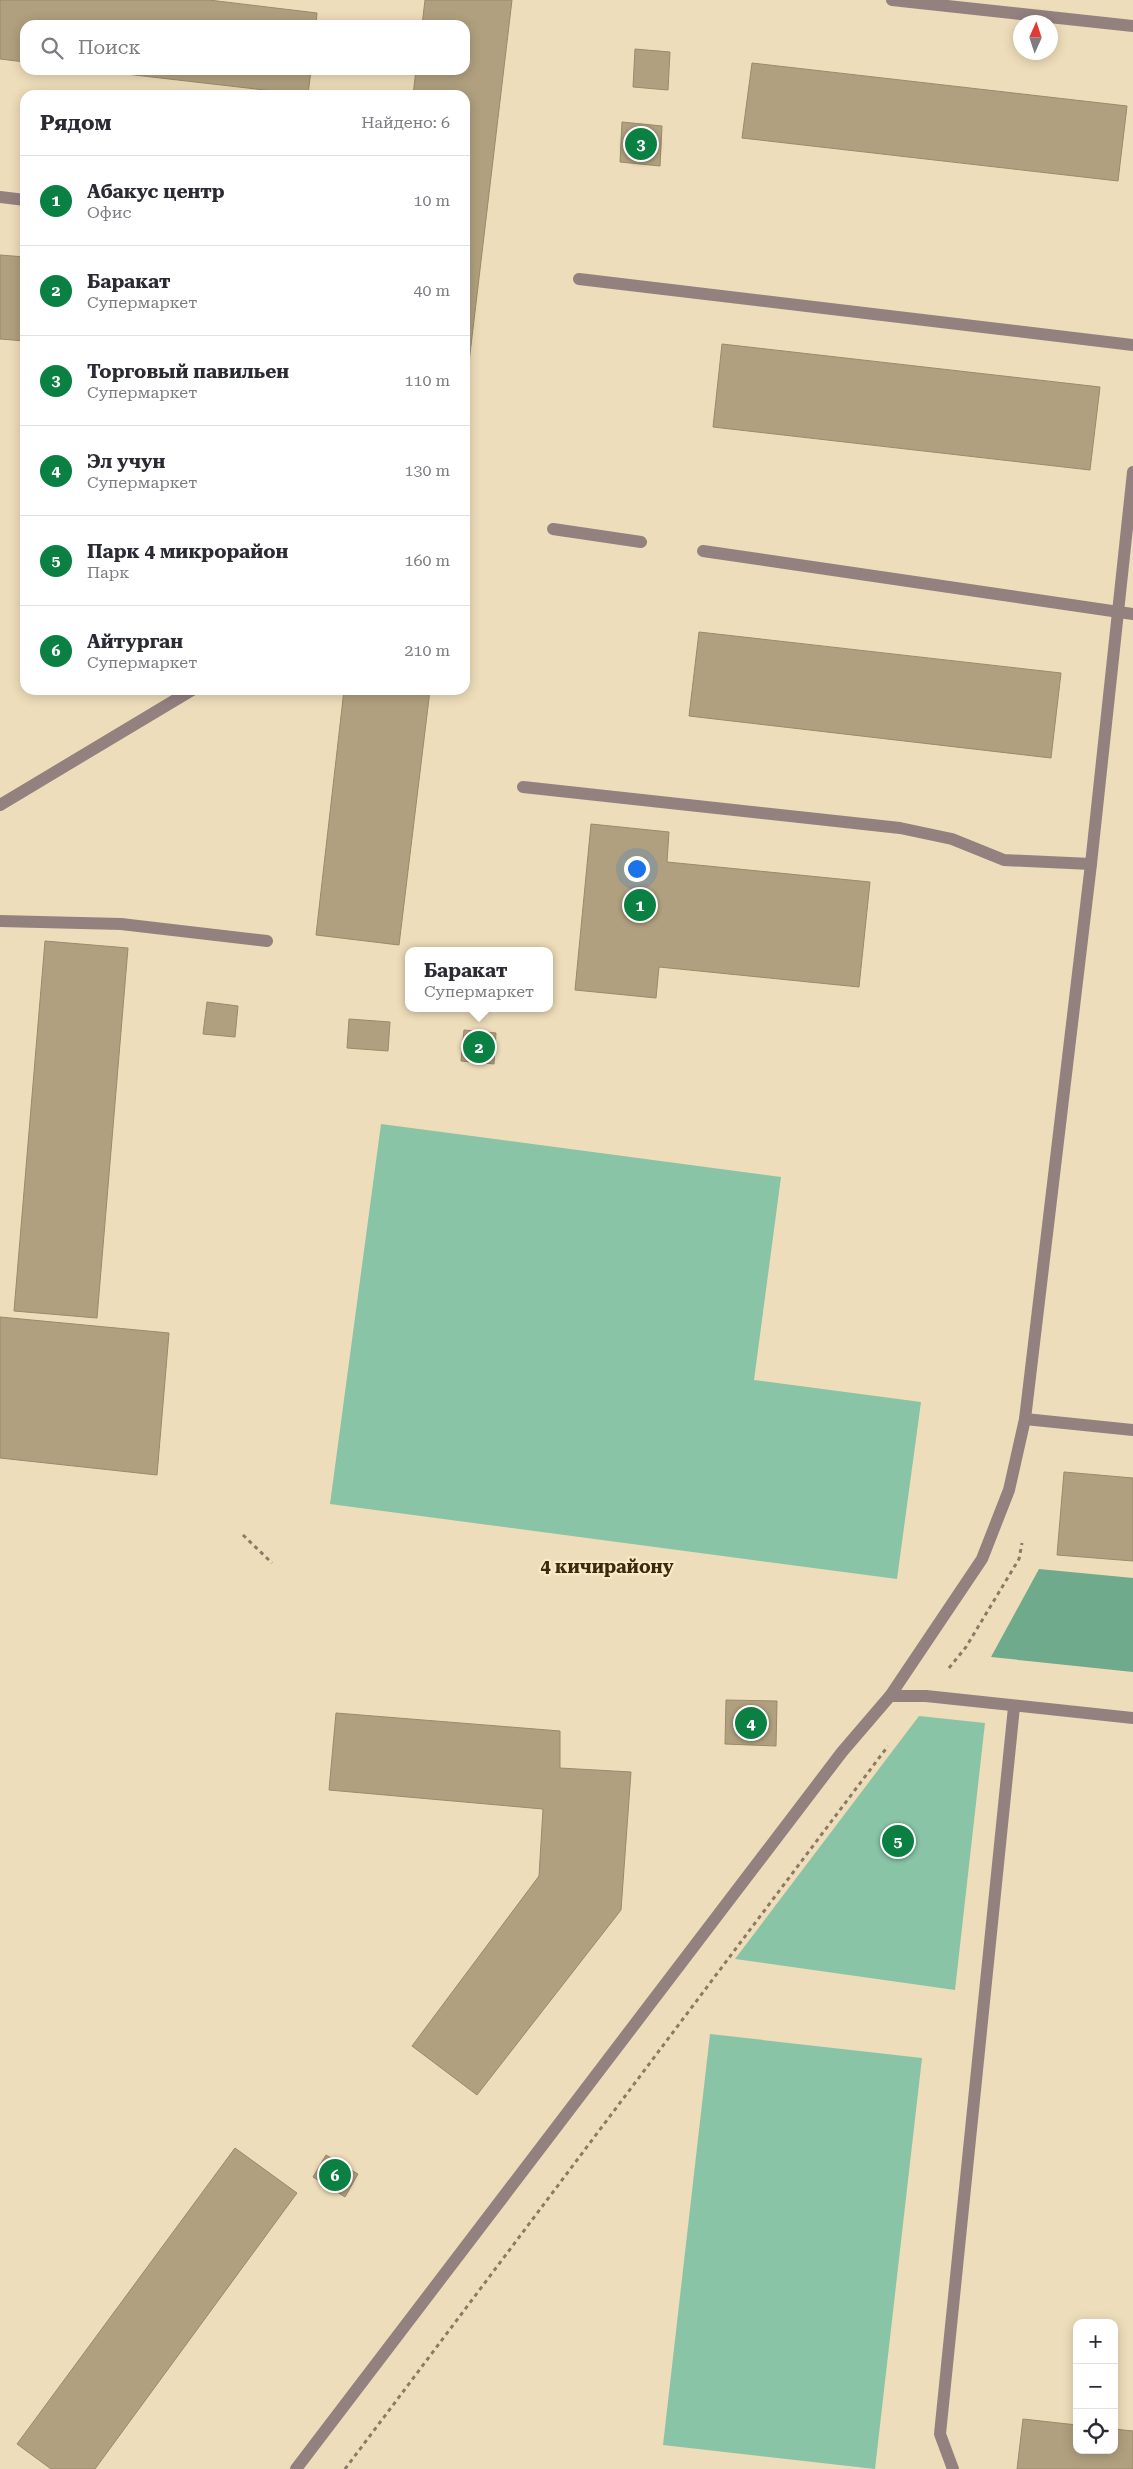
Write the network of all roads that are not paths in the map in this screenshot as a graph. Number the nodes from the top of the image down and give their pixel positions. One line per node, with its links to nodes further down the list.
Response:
1 (892, 0): 2 (street)
2 (1133, 26)
3 (0, 197): 4 (street)
4 (20, 199)
5 (579, 279): 6 (street)
6 (1133, 345)
7 (1133, 472): 11 (street)
8 (553, 529): 9 (street)
9 (640, 542)
10 (704, 551): 11 (street)
11 (1117, 611): 12 (street); 16 (street)
12 (1133, 614)
13 (184, 695): 15 (street)
14 (524, 787): 16 (street)
15 (0, 805)
16 (1090, 864): 19 (street)
17 (0, 921): 18 (street)
18 (267, 942)
19 (1025, 1419): 20 (street); 21 (street)
20 (1133, 1430)
21 (890, 1696): 22 (street); 24 (street)
22 (1014, 1707): 23 (street); 25 (street)
23 (1133, 1718)
24 (296, 2469)
25 (953, 2469)

